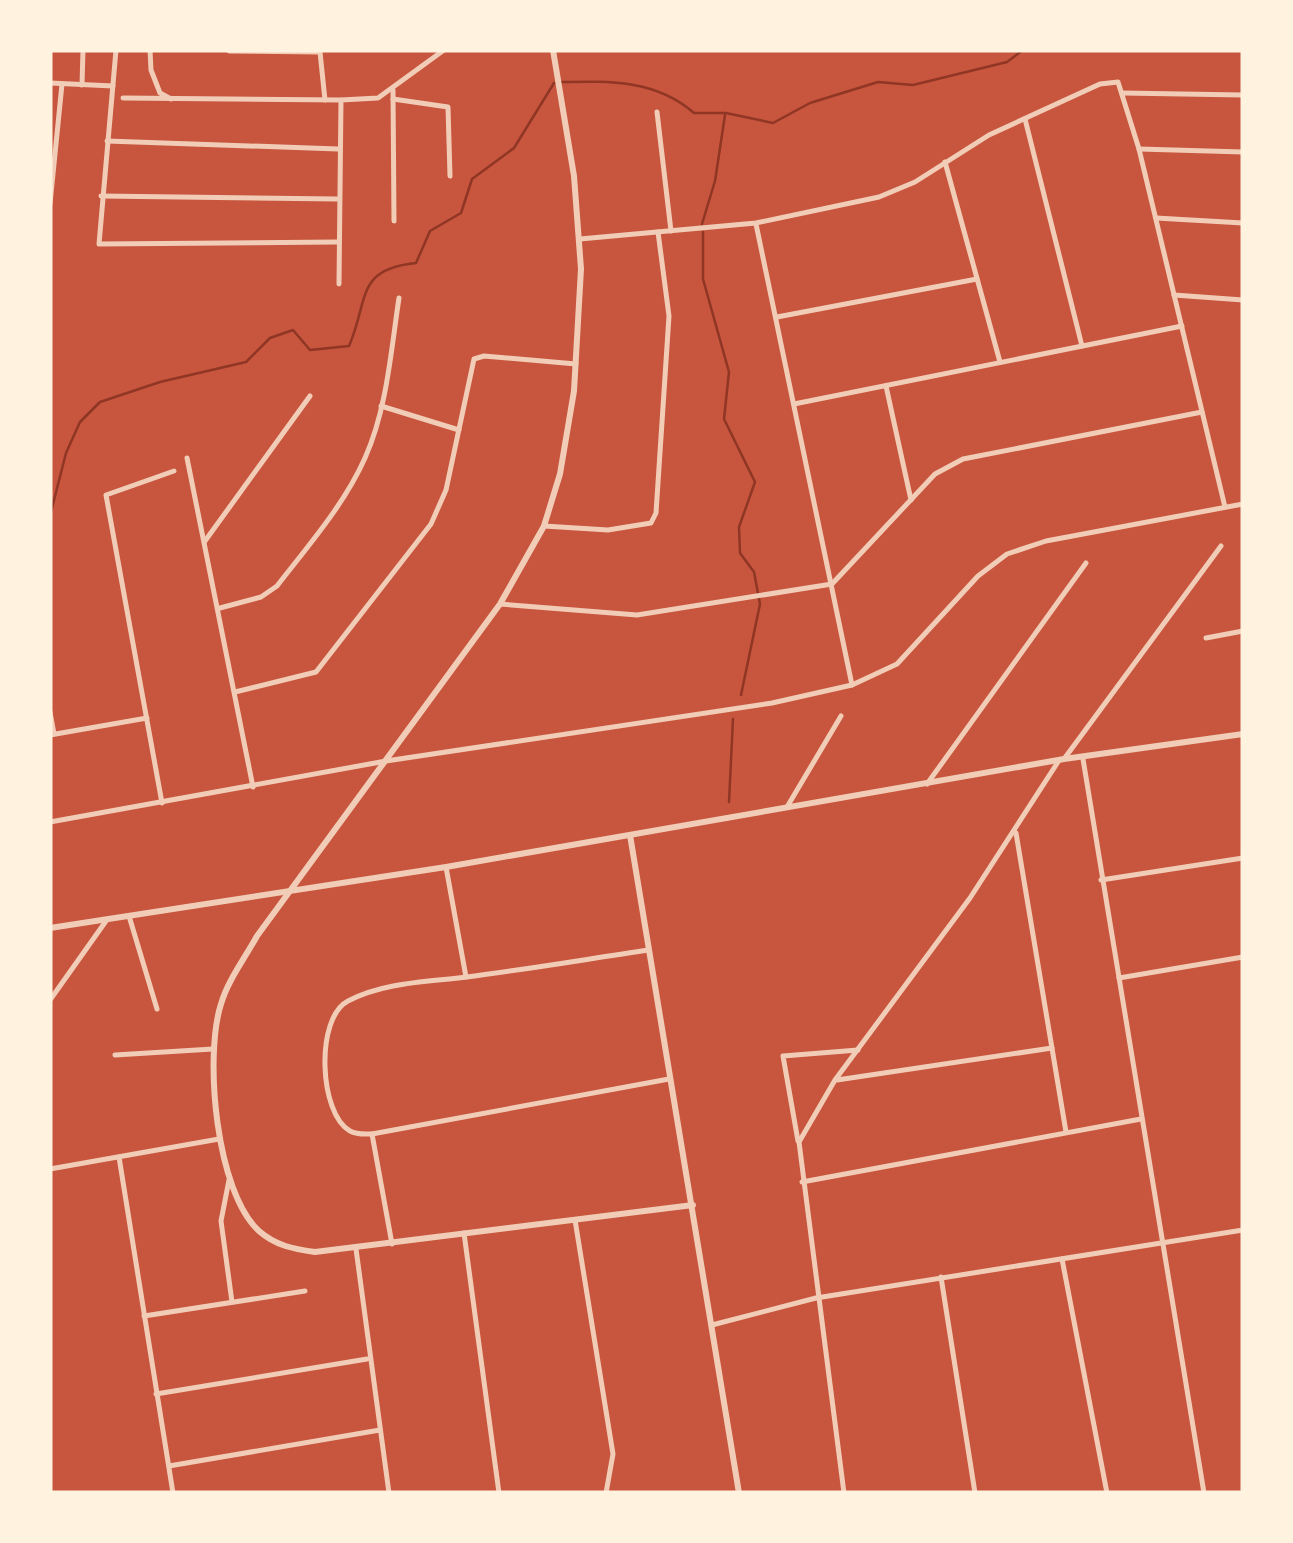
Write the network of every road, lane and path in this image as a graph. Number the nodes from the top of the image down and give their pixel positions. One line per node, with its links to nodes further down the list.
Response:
1 (83, 50): 9 (street)
2 (116, 50): 10 (street)
3 (150, 50): 16 (street)
4 (444, 50): 11 (street)
5 (552, 50): 36 (street)
6 (229, 51): 17 (street)
7 (50, 83): 8 (street)
8 (62, 84): 9 (street); 29 (street)
9 (82, 85): 10 (street)
10 (113, 86): 21 (street)
11 (393, 90): 15 (street); 18 (street)
12 (1122, 94): 13 (street); 20 (street); 23 (street)
13 (1243, 95)
14 (124, 98): 16 (street)
15 (393, 99): 26 (street); 31 (street)
16 (174, 100): 17 (street)
17 (325, 100): 18 (street)
18 (341, 100): 22 (street)
19 (657, 112): 34 (street)
20 (1024, 119): 25 (street); 45 (street)
21 (107, 140): 22 (street); 27 (street)
22 (338, 149): 28 (street)
23 (1139, 149): 24 (street); 30 (street)
24 (1243, 152)
25 (945, 162): 32 (street); 38 (street)
26 (450, 176)
27 (101, 196): 28 (street); 37 (street)
28 (337, 199): 37 (street)
29 (50, 204)
30 (1156, 218): 33 (street); 40 (street)
31 (394, 222)
32 (756, 223): 34 (street); 43 (street)
33 (1243, 223)
34 (671, 230): 35 (street)
35 (658, 232): 36 (street); 59 (street)
36 (580, 240): 47 (street)
37 (336, 242): 39 (street)
38 (977, 279): 43 (street); 46 (street)
39 (338, 284)
40 (1174, 294): 42 (street); 44 (street)
41 (400, 298): 51 (street)
42 (1243, 300)
43 (777, 317): 50 (street)
44 (1182, 326): 45 (street); 52 (street)
45 (1082, 346): 46 (street)
46 (1000, 363): 48 (street)
47 (576, 364): 53 (street); 59 (street)
48 (886, 386): 50 (street); 56 (street)
49 (310, 396): 60 (street)
50 (794, 404): 63 (street)
51 (381, 406): 53 (street); 65 (street)
52 (1202, 412): 56 (street); 58 (street)
53 (459, 430): 69 (street)
54 (187, 458): 60 (street)
55 (174, 471): 72 (street)
56 (911, 500): 63 (street)
57 (1243, 504): 58 (street)
58 (1224, 507): 68 (street)
59 (544, 526): 64 (street)
60 (206, 541): 65 (street)
61 (1221, 546): 77 (street)
62 (1086, 563): 78 (street)
63 (832, 584): 64 (street); 68 (street)
64 (500, 604): 76 (street)
65 (220, 608): 69 (street)
66 (1243, 631): 67 (street)
67 (1206, 638)
68 (852, 685): 76 (street)
69 (236, 692): 79 (street)
70 (50, 712): 74 (street)
71 (842, 716): 81 (street)
72 (147, 718): 74 (street); 80 (street)
73 (1243, 734): 75 (street)
74 (52, 735)
75 (1084, 759): 77 (street); 87 (street)
76 (386, 761): 79 (street); 88 (street)
77 (1061, 761): 78 (street); 83 (street)
78 (925, 786): 81 (street)
79 (252, 787): 80 (street)
80 (162, 803): 82 (street)
81 (786, 810): 84 (street)
82 (50, 822)
83 (1015, 830): 99 (street); 101 (street)
84 (630, 835): 86 (street); 92 (street)
85 (1243, 858): 87 (street)
86 (446, 867): 88 (street); 95 (street)
87 (1101, 880): 96 (street)
88 (290, 890): 89 (street); 100 (street)
89 (129, 916): 90 (street); 98 (street)
90 (108, 919): 91 (street); 97 (street)
91 (50, 928)
92 (649, 950): 95 (street); 103 (street)
93 (1242, 957): 94 (street); 96 (street)
94 (1243, 966)
95 (466, 977): 107 (street)
96 (1118, 978): 105 (street)
97 (50, 1000)
98 (157, 1009)
99 (1052, 1048): 104 (street); 106 (street)
100 (213, 1049): 102 (street); 108 (street)
101 (858, 1050): 104 (street); 109 (street)
102 (115, 1055)
103 (672, 1079): 107 (street); 114 (street)
104 (836, 1080): 109 (street)
105 (1141, 1119): 106 (street); 118 (street)
106 (1066, 1132): 113 (street)
107 (372, 1134): 119 (street)
108 (222, 1139): 110 (street); 112 (street)
109 (799, 1142): 113 (street)
110 (119, 1157): 111 (street); 126 (street)
111 (50, 1168)
112 (229, 1180): 120 (street); 125 (street)
113 (802, 1182): 124 (street)
114 (694, 1206): 115 (street); 127 (street)
115 (575, 1218): 117 (street); 135 (street)
116 (1243, 1230): 118 (street)
117 (464, 1233): 119 (street); 134 (street)
118 (1162, 1242): 121 (street); 140 (street)
119 (392, 1244): 120 (street)
120 (356, 1249): 128 (street)
121 (1062, 1259): 122 (street); 139 (street)
122 (940, 1277): 124 (street); 138 (street)
123 (305, 1291): 125 (street)
124 (816, 1298): 127 (street); 137 (street)
125 (232, 1302): 126 (street)
126 (144, 1316): 129 (street)
127 (712, 1325): 136 (street)
128 (368, 1359): 129 (street); 130 (street)
129 (156, 1394): 131 (street)
130 (380, 1430): 131 (street); 133 (street)
131 (169, 1466): 132 (street)
132 (173, 1493)
133 (388, 1493)
134 (499, 1493)
135 (606, 1493)
136 (739, 1493)
137 (844, 1493)
138 (976, 1493)
139 (1107, 1493)
140 (1204, 1493)

